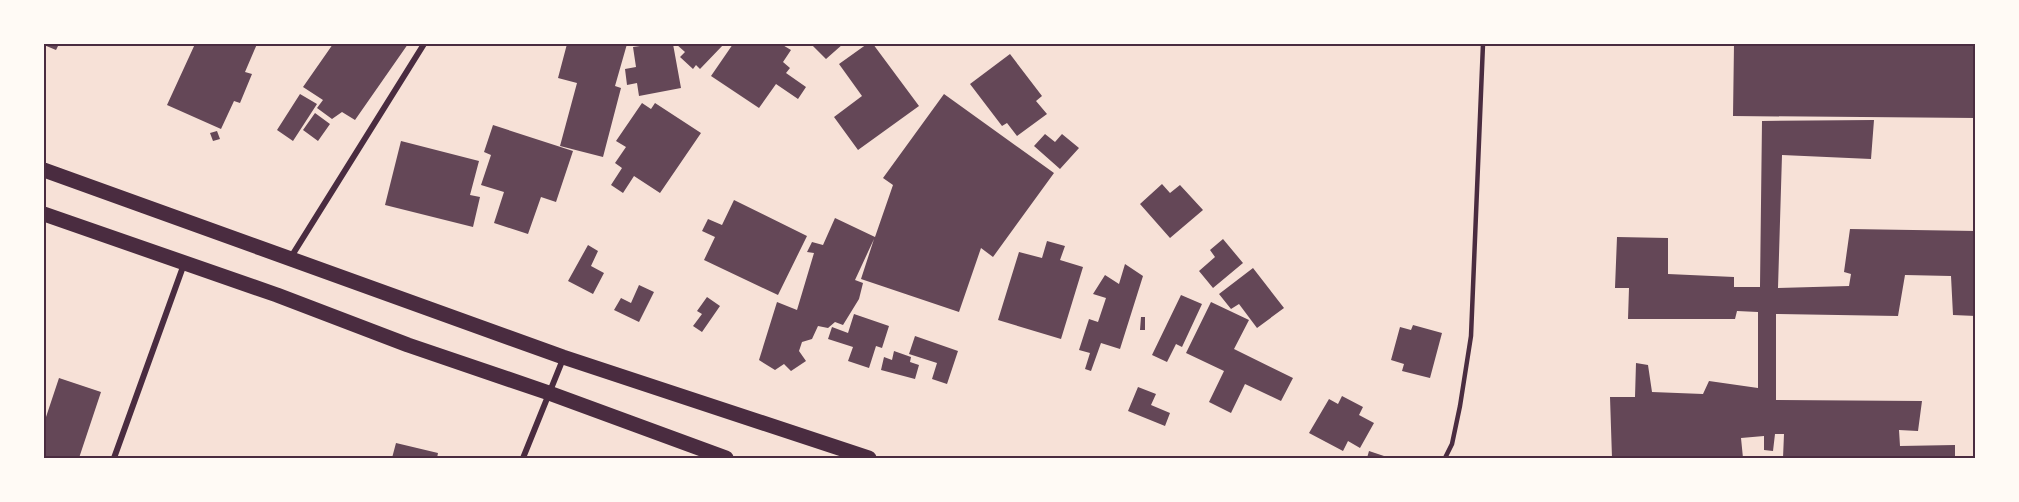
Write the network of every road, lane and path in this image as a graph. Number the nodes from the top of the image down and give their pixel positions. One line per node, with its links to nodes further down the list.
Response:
1 (424, 44): 5 (street)
2 (1483, 44): 13 (lane)
3 (44, 170): 5 (main road)
4 (44, 214): 6 (main road)
5 (291, 257): 7 (main road)
6 (184, 264): 8 (main road); 9 (street)
7 (563, 357): 8 (street); 12 (main road)
8 (549, 393): 10 (street); 11 (main road)
9 (114, 459)
10 (523, 459)
11 (726, 459)
12 (869, 459)
13 (1445, 459)

